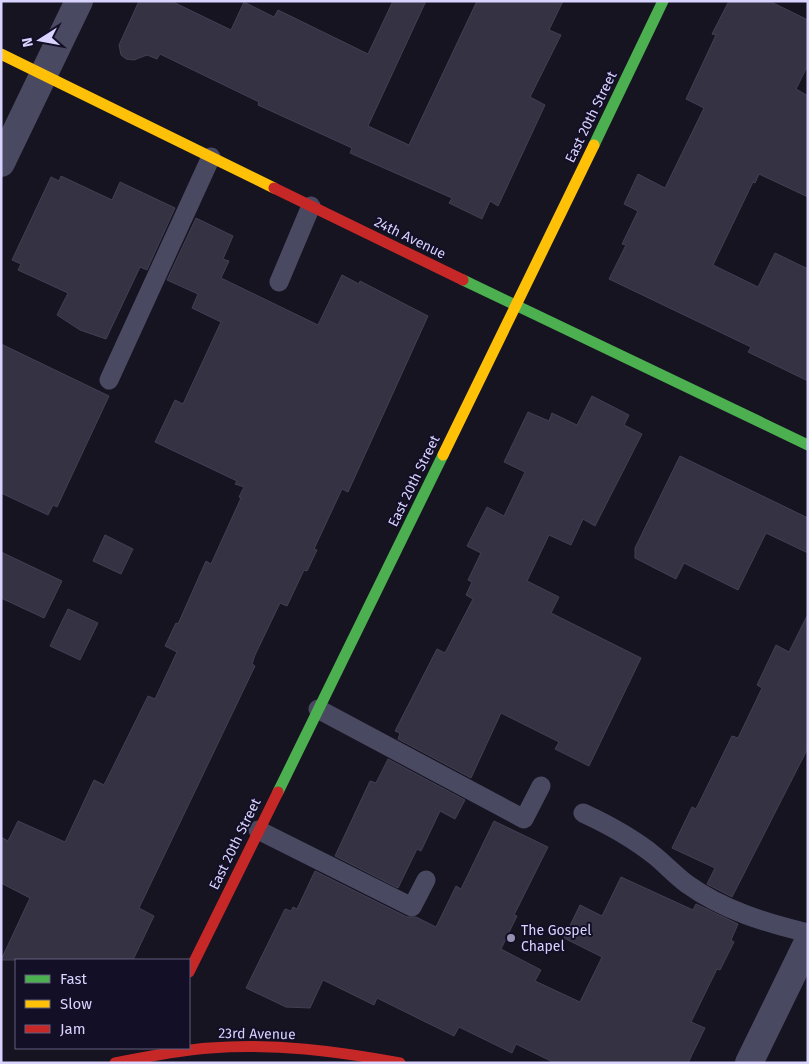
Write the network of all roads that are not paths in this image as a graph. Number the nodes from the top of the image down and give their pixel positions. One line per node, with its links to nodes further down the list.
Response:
1 (79, 1): 4 (street)
2 (663, 1): 9 (street, East 20th Street)
3 (1, 54): 4 (street, 24th Avenue)
4 (44, 76): 5 (street, 24th Avenue); 6 (street)
5 (210, 157): 7 (street, 24th Avenue); 10 (lane)
6 (1, 163)
7 (311, 206): 8 (lane); 9 (street, 24th Avenue)
8 (279, 282)
9 (516, 306): 11 (street, 24th Avenue); 12 (street, East 20th Street)
10 (109, 380)
11 (808, 445)
12 (318, 708): 13 (lane); 15 (street, East 20th Street)
13 (541, 786)
14 (583, 813): 17 (lane)
15 (258, 830): 16 (lane); 19 (street, East 20th Street)
16 (426, 880)
17 (808, 933)
18 (808, 942): 23 (street)
19 (190, 970)
20 (148, 1056): 21 (street, 23rd Avenue); 22 (street, 23rd Avenue)
21 (114, 1063)
22 (400, 1063)
23 (749, 1063)

